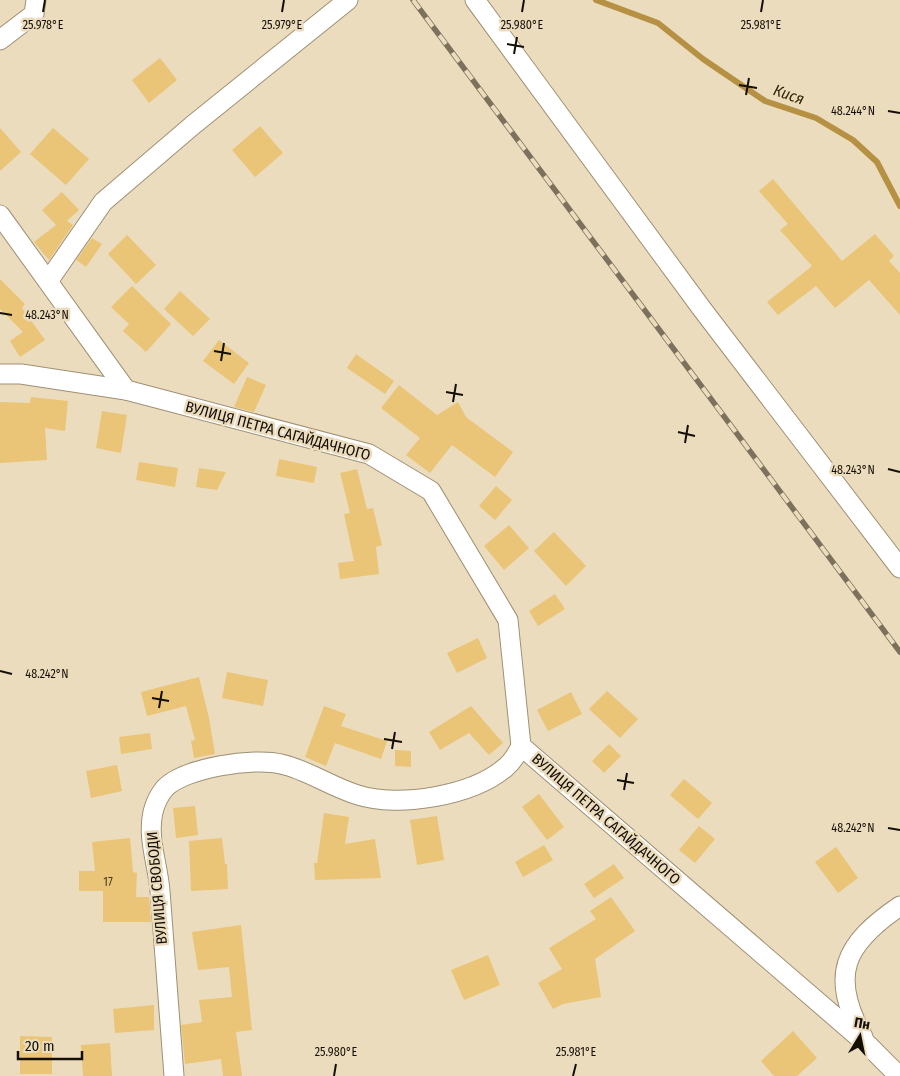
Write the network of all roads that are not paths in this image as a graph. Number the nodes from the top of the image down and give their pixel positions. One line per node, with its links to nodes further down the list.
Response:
1 (36, 0): 4 (street)
2 (348, 0): 6 (street)
3 (474, 0): 9 (street)
4 (0, 40)
5 (0, 215): 6 (street)
6 (49, 280): 8 (street)
7 (0, 374): 8 (street, ВУЛИЦЯ ПЕТРА САГАЙДАЧНОГО)
8 (126, 390): 10 (street, ВУЛИЦЯ ПЕТРА САГАЙДАЧНОГО)
9 (900, 568)
10 (521, 746): 12 (street, ВУЛИЦЯ ПЕТРА САГАЙДАЧНОГО); 13 (street, ВУЛИЦЯ СВОБОДИ)
11 (900, 906): 12 (street)
12 (869, 1046): 14 (street, ВУЛИЦЯ ПЕТРА САГАЙДАЧНОГО)
13 (174, 1076)
14 (899, 1076)

